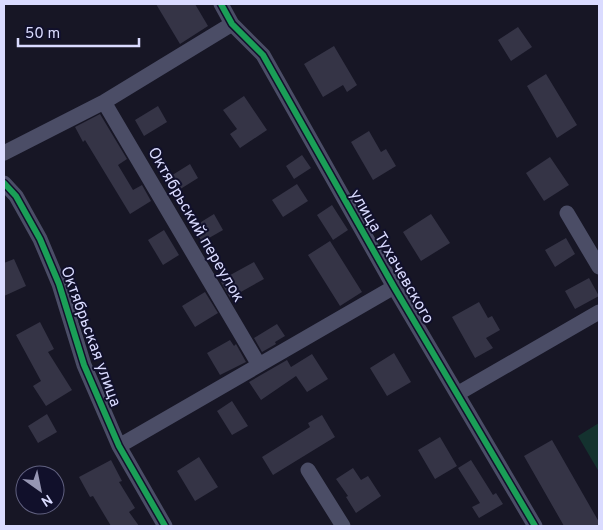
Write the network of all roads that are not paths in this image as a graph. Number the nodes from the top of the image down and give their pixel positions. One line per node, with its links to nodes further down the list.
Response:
1 (221, 4): 2 (street, улица Тухачевского)
2 (232, 24): 3 (street); 8 (street, улица Тухачевского)
3 (104, 102): 4 (street); 10 (street, Октябрьский переулок)
4 (4, 153)
5 (4, 183): 12 (street, Октябрьская улица)
6 (567, 213): 7 (street)
7 (599, 267)
8 (394, 287): 10 (street); 11 (street, улица Тухачевского)
9 (599, 312): 11 (street)
10 (259, 365): 12 (street)
11 (457, 394): 16 (street, улица Тухачевского)
12 (119, 446): 14 (street, Октябрьская улица)
13 (308, 470): 15 (street)
14 (165, 526)
15 (343, 526)
16 (534, 526)

